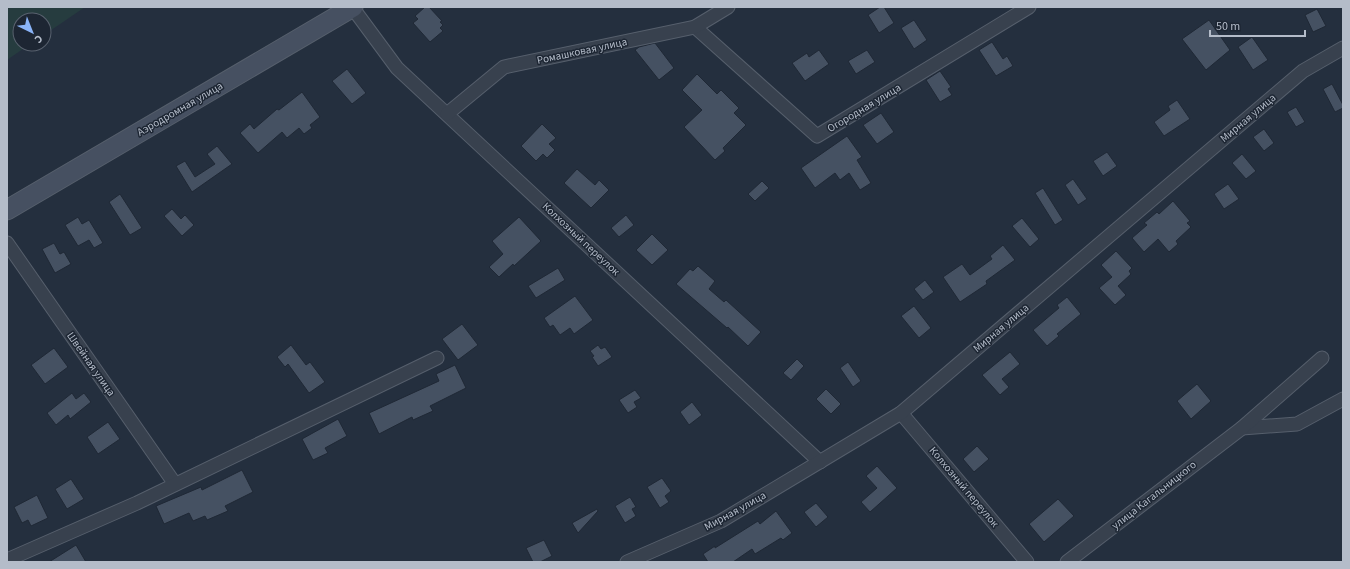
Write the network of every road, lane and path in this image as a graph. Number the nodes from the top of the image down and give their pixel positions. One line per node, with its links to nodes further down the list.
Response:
1 (353, 7): 6 (street, Колхозный переулок); 7 (street, Аэродромная улица)
2 (728, 7): 4 (street, Ромашковая улица)
3 (1029, 7): 4 (street, Огородная улица)
4 (695, 27): 6 (street, Ромашковая улица)
5 (1343, 48): 12 (street, Мирная улица)
6 (447, 114): 14 (street, Колхозный переулок)
7 (7, 210)
8 (7, 243): 15 (street, Швейная улица)
9 (437, 358): 15 (street)
10 (1322, 358): 13 (street, улица Кагальницкого)
11 (1343, 400): 13 (street)
12 (901, 412): 14 (street, Мирная улица); 18 (street, Колхозный переулок)
13 (1242, 428): 19 (street, улица Кагальницкого)
14 (820, 462): 17 (street, Мирная улица)
15 (175, 484): 16 (street)
16 (7, 560)
17 (627, 562)
18 (1027, 562)
19 (1067, 562)

